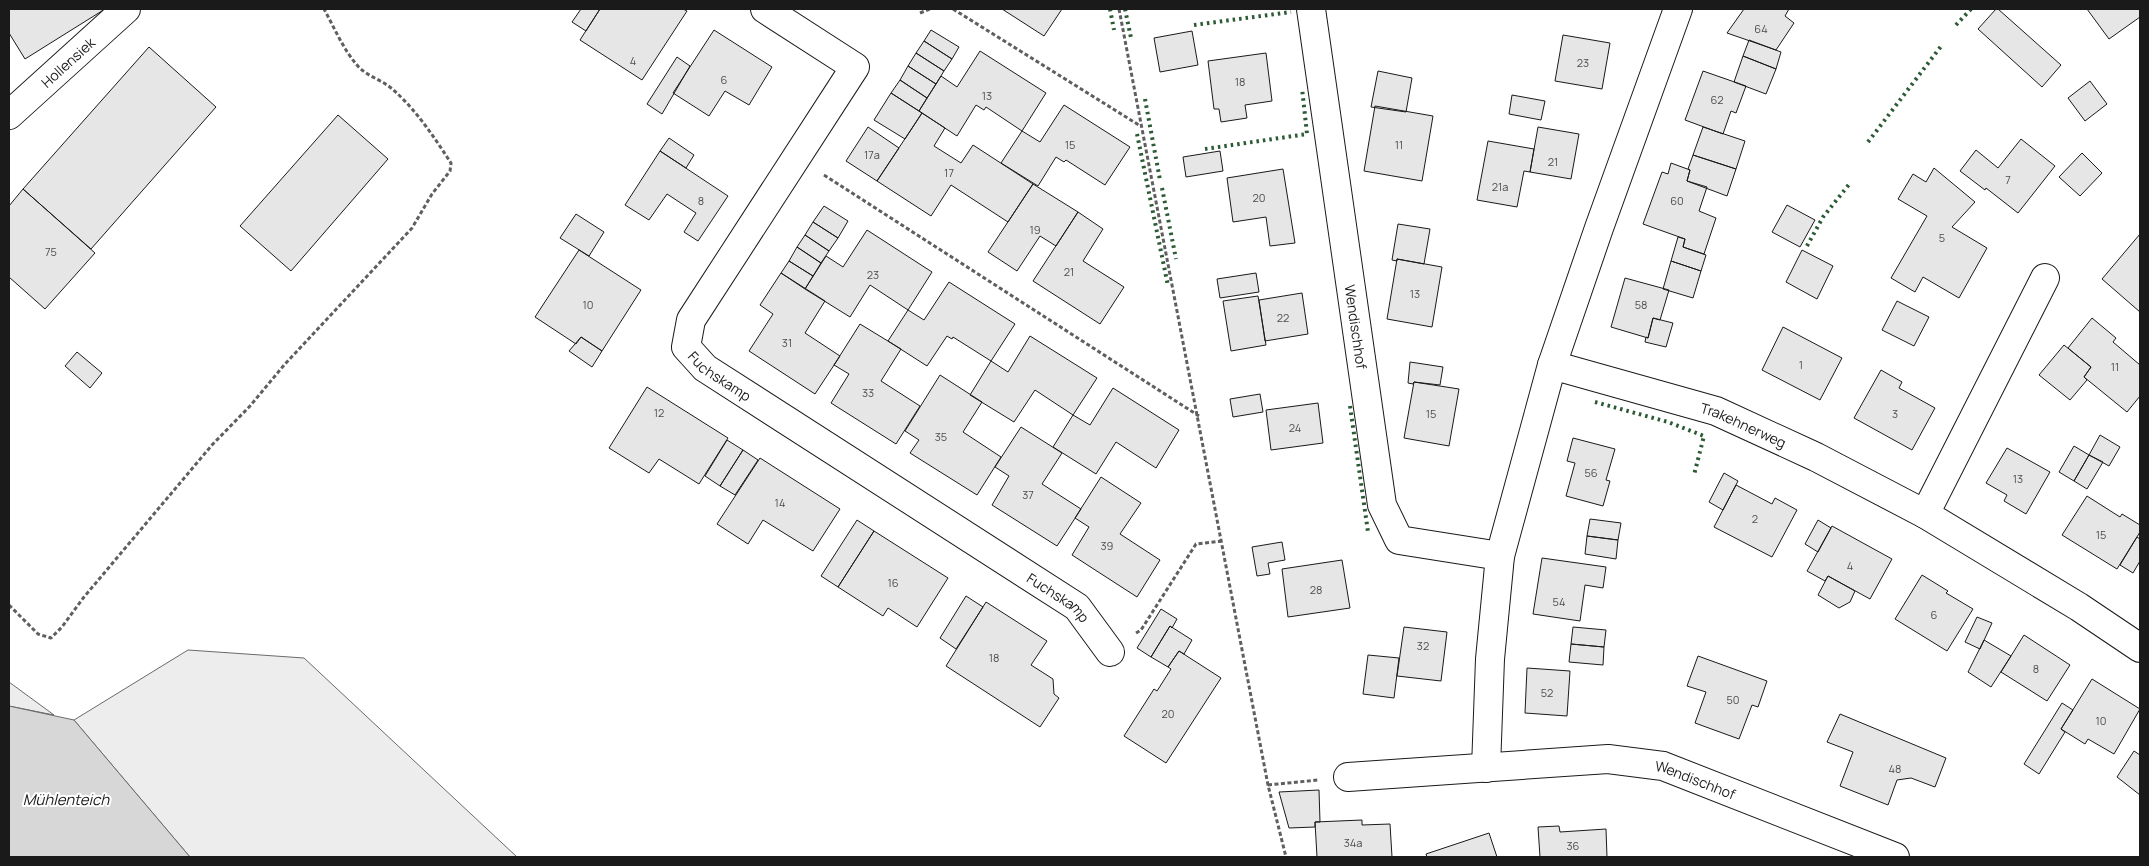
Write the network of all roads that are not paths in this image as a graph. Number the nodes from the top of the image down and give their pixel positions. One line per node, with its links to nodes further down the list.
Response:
1 (126, 9): 5 (street, Hollensiek)
2 (765, 9): 11 (street, Fuchskamp)
3 (1311, 9): 9 (street, Wendischhof)
4 (1678, 9): 7 (street)
5 (9, 115)
6 (2045, 278): 8 (street)
7 (1552, 365): 8 (street, Trakehnerweg); 9 (street)
8 (1925, 514): 10 (street, Trakehnerweg)
9 (1500, 556): 12 (street)
10 (2140, 648)
11 (1110, 652)
12 (1486, 768): 13 (street, Wendischhof); 14 (street, Wendischhof)
13 (1348, 777)
14 (1894, 857)

